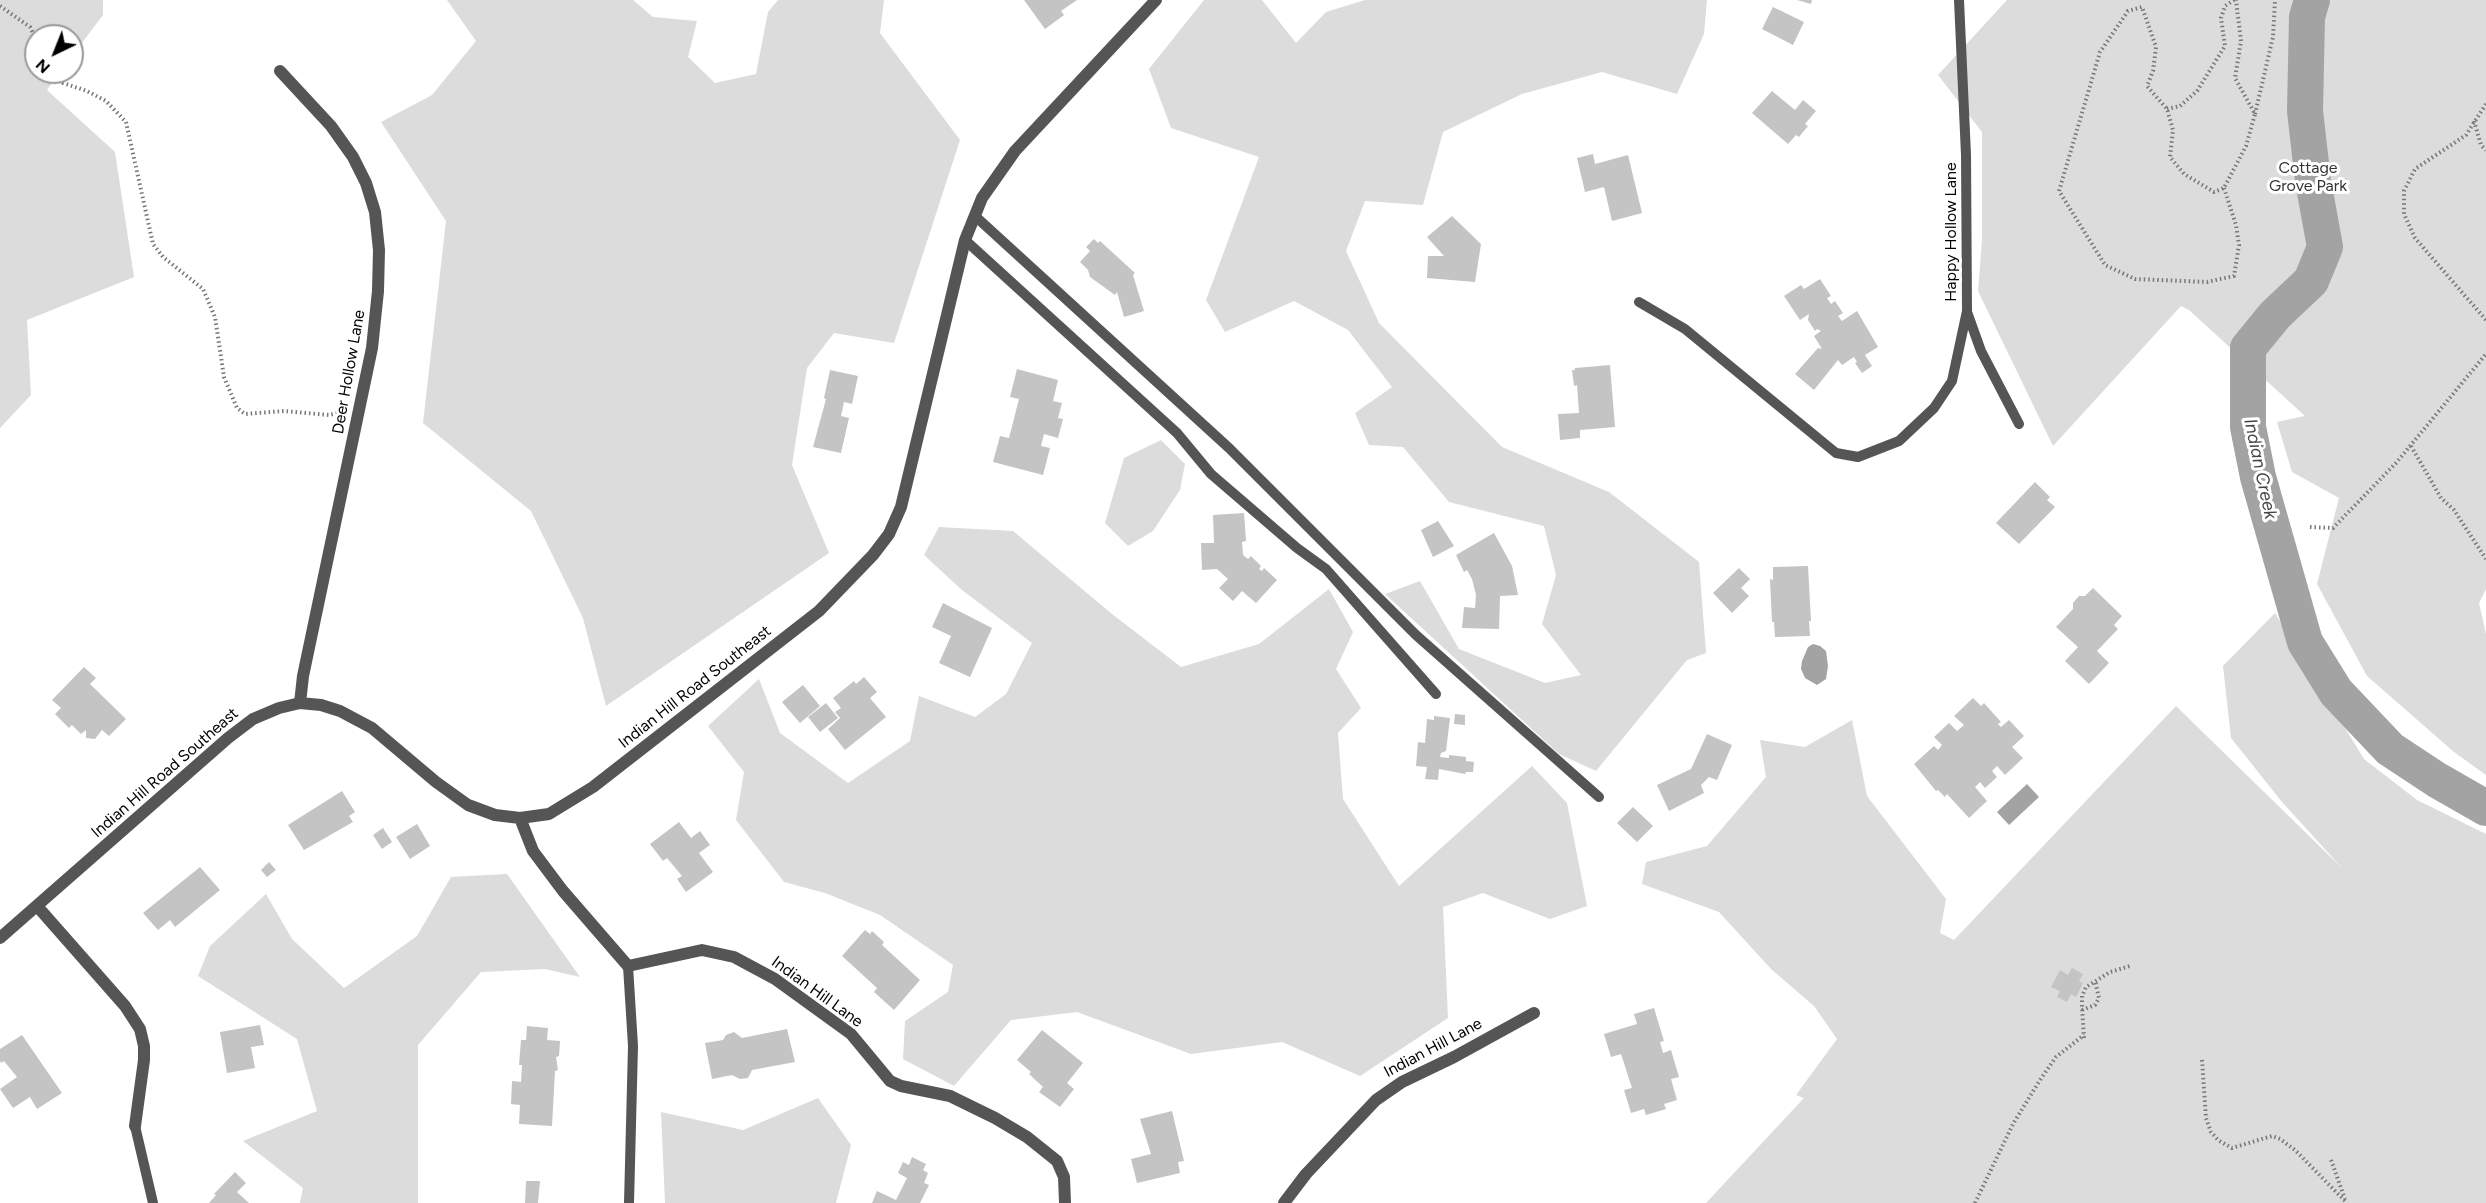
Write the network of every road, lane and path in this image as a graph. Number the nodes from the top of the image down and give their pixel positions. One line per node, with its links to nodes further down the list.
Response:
1 (1156, 0): 15 (street, Indian Hill Road Southeast)
2 (1959, 0): 18 (lane, Happy Hollow Lane)
3 (2235, 0): 10 (path); 11 (path)
4 (2275, 0): 11 (path)
5 (0, 6): 6 (path)
6 (26, 24)
7 (280, 71): 21 (street, Deer Hollow Lane)
8 (66, 84): 21 (path)
9 (2486, 104): 12 (path)
10 (2167, 109): 14 (path); 14 (path)
11 (2255, 114): 14 (path)
12 (2474, 121): 13 (path); 19 (path)
13 (2486, 150)
14 (2224, 188)
15 (975, 216): 16 (street, Indian Hill Road Southeast); 28 (lane)
16 (965, 240): 26 (lane); 29 (street, Indian Hill Road Southeast)
17 (1639, 302): 18 (lane, Happy Hollow Lane)
18 (1966, 311): 22 (lane)
19 (2486, 320)
20 (2486, 354): 23 (path)
21 (360, 409): 27 (street, Deer Hollow Lane)
22 (2019, 424)
23 (2411, 446): 24 (path); 25 (path)
24 (2310, 527)
25 (2486, 559)
26 (1436, 694)
27 (300, 704): 29 (street, Indian Hill Road Southeast); 30 (street, Indian Hill Road Southeast)
28 (1599, 797)
29 (520, 818): 32 (street)
30 (37, 906): 31 (street, Indian Hill Road Southeast); 38 (street)
31 (0, 938)
32 (628, 966): 42 (lane); 43 (street, Indian Hill Lane)
33 (2130, 966): 34 (path)
34 (2095, 981): 35 (path); 35 (path)
35 (2082, 1010): 45 (path)
36 (1534, 1013): 44 (street, Indian Hill Lane)
37 (2202, 1060): 40 (path)
38 (135, 1126): 41 (lane)
39 (2331, 1160): 40 (path)
40 (2346, 1202)
41 (153, 1203)
42 (629, 1203)
43 (1065, 1203)
44 (1284, 1203)
45 (1975, 1203)

